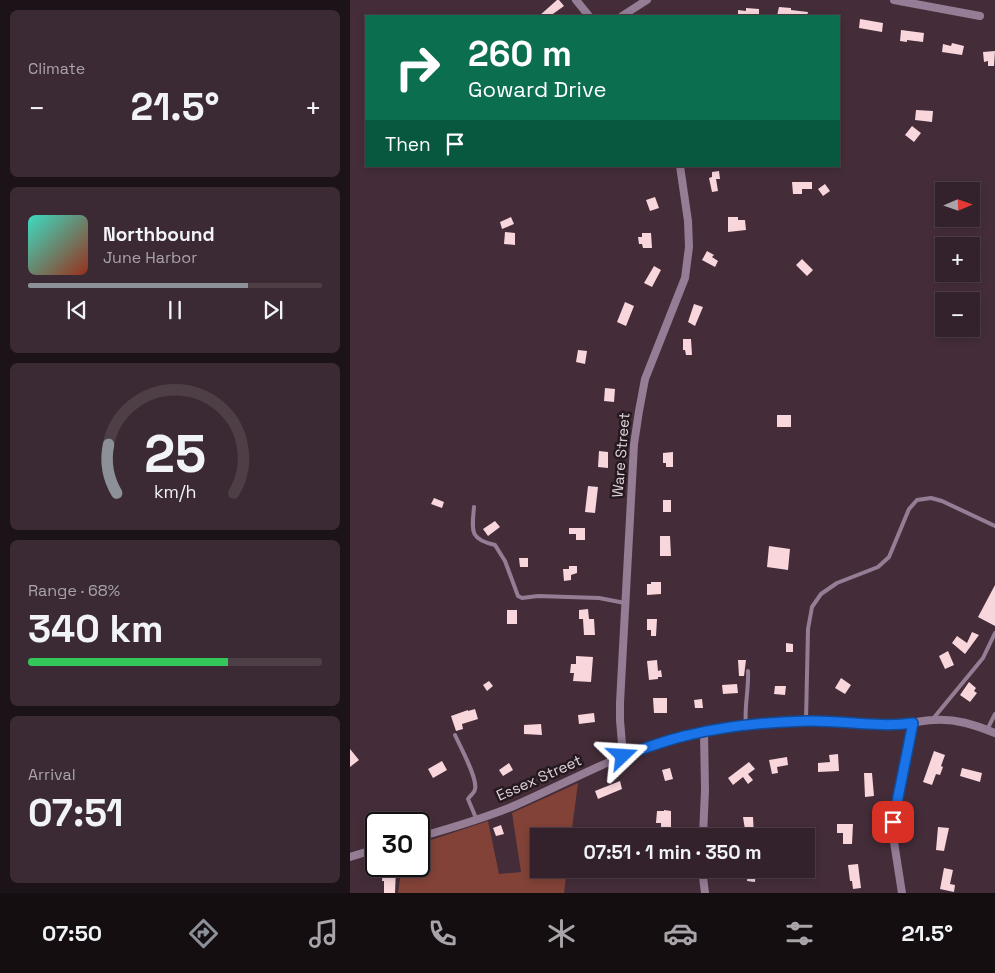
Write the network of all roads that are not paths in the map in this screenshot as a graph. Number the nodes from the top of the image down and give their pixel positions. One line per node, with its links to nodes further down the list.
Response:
1 (576, 0): 4 (street)
2 (647, 0): 5 (street)
3 (894, 0): 6 (street)
4 (588, 15)
5 (624, 15)
6 (980, 16)
7 (680, 167): 10 (street, Ware Street)
8 (474, 507): 10 (lane)
9 (995, 526): 15 (lane)
10 (625, 603): 22 (street, Ware Street)
11 (995, 633): 14 (lane)
12 (748, 671): 17 (lane)
13 (995, 714): 18 (lane)
14 (932, 720): 16 (street, Essex Street); 18 (street, Essex Street)
15 (806, 721): 16 (street, Essex Street); 17 (street, Essex Street)
16 (913, 723): 30 (street)
17 (746, 726): 19 (street, Essex Street)
18 (987, 730): 20 (street, Essex Street)
19 (704, 732): 22 (street, Essex Street); 24 (street)
20 (995, 733)
21 (455, 735): 23 (lane)
22 (623, 756): 23 (street, Essex Street)
23 (476, 818): 25 (street, Essex Street)
24 (703, 828)
25 (430, 833)
26 (365, 852): 27 (street)
27 (350, 857)
28 (703, 878): 29 (street)
29 (705, 893)
30 (902, 893)

